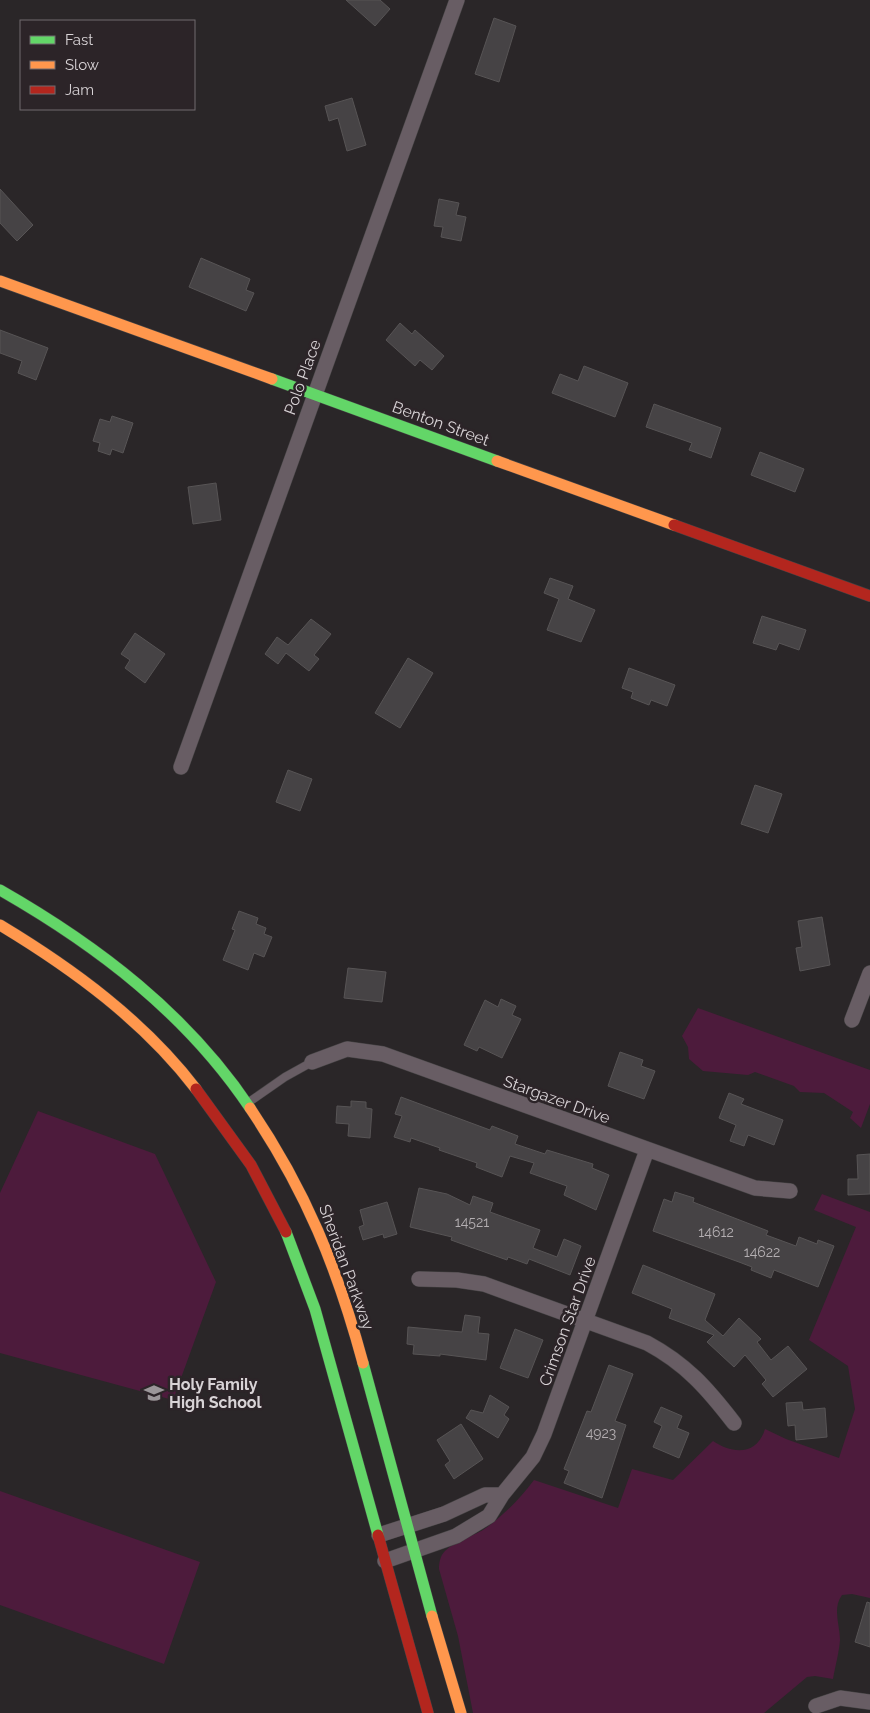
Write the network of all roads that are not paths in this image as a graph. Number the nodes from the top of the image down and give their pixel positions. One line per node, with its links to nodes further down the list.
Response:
1 (458, 0): 3 (street, Polo Place)
2 (0, 282): 3 (main road, Benton Street)
3 (314, 395): 4 (main road, Benton Street); 5 (street, Polo Place)
4 (870, 596)
5 (180, 767)
6 (0, 890): 11 (main road, Sheridan Parkway)
7 (0, 926): 19 (main road)
8 (870, 973): 9 (street)
9 (852, 1020)
10 (312, 1062): 11 (lane); 12 (street, Stargazer Drive)
11 (248, 1103): 18 (main road, Sheridan Parkway)
12 (648, 1150): 13 (street, Stargazer Drive); 15 (street, Crimson Star Drive)
13 (790, 1191)
14 (419, 1279): 15 (street)
15 (586, 1320): 16 (street); 17 (street, Crimson Star Drive)
16 (734, 1423)
17 (502, 1495): 18 (street); 20 (street, Crimson Star Drive)
18 (409, 1526): 19 (street); 20 (main road, Sheridan Parkway)
19 (378, 1535): 21 (main road)
20 (416, 1552): 21 (street, Crimson Star Drive); 25 (main road, Sheridan Parkway)
21 (385, 1561): 24 (main road)
22 (870, 1702): 23 (street)
23 (816, 1706)
24 (428, 1713)
25 (461, 1713)

